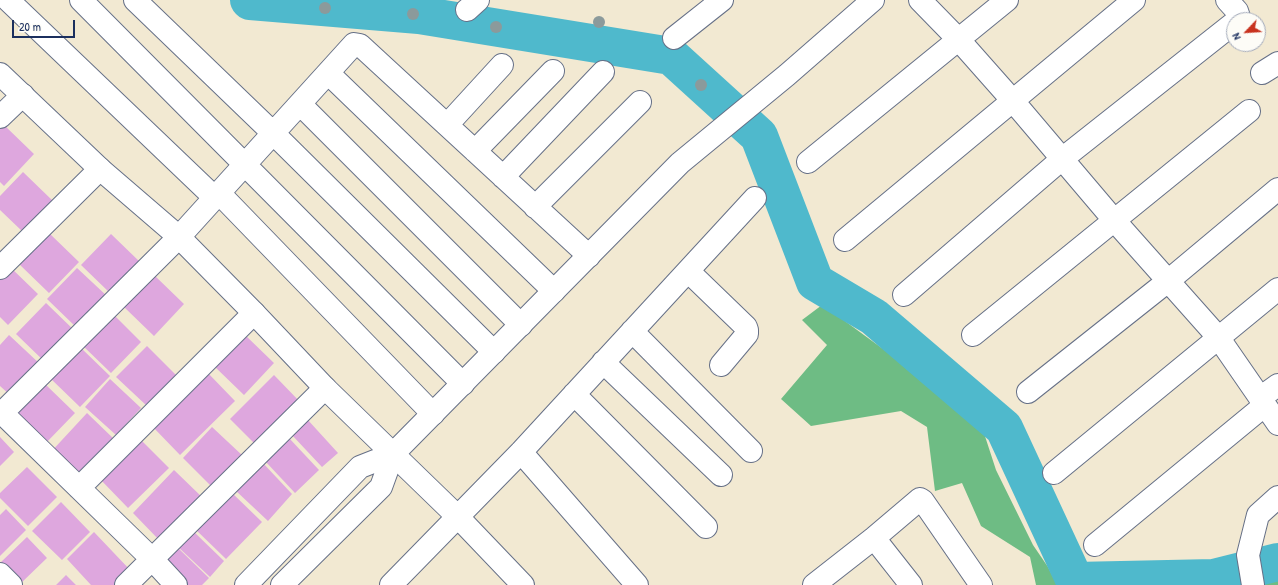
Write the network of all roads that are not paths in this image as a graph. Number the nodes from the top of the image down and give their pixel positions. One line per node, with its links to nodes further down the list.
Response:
1 (8, 0): 34 (street)
2 (81, 0): 30 (street)
3 (135, 0): 26 (street)
4 (722, 0): 12 (street)
5 (873, 0): 40 (street)
6 (920, 0): 13 (street)
7 (1007, 0): 13 (street)
8 (1134, 0): 20 (street)
9 (1227, 0): 10 (street)
10 (1237, 12)
11 (1226, 29): 28 (street)
12 (674, 38)
13 (959, 40): 20 (street); 29 (street)
14 (502, 65): 25 (street)
15 (553, 71): 27 (street)
16 (604, 72): 32 (street)
17 (328, 73): 22 (street); 25 (street); 45 (street)
18 (0, 74): 19 (street)
19 (23, 95): 24 (street); 31 (street)
20 (1013, 101): 28 (street); 39 (street)
21 (640, 102): 36 (street)
22 (300, 104): 26 (street); 48 (street)
23 (1249, 111): 37 (street)
24 (0, 117)
25 (447, 125): 27 (street)
26 (273, 133): 30 (street); 52 (street)
27 (475, 151): 32 (street)
28 (1062, 159): 37 (street); 46 (street)
29 (808, 162)
30 (245, 164): 34 (street); 55 (street)
31 (100, 169): 38 (street); 41 (street)
32 (503, 177): 36 (street)
33 (1278, 189): 43 (street)
34 (217, 195): 38 (street); 62 (street)
35 (755, 198): 42 (street)
36 (535, 207): 40 (street)
37 (1114, 220): 43 (street); 50 (street)
38 (179, 237): 47 (street); 61 (street)
39 (845, 240)
40 (588, 256): 45 (street)
41 (0, 268)
42 (688, 271): 49 (street); 54 (street)
43 (1168, 281): 51 (street); 58 (street)
44 (1278, 289): 51 (street)
45 (554, 291): 48 (street)
46 (904, 295)
47 (254, 313): 57 (street); 69 (street)
48 (521, 325): 52 (street)
49 (632, 331): 53 (street); 64 (street)
50 (973, 335)
51 (1218, 337): 60 (street); 67 (street)
52 (494, 352): 55 (street)
53 (603, 362): 59 (street); 68 (street)
54 (721, 365)
55 (463, 384): 62 (street)
56 (1278, 385): 60 (street)
57 (325, 388): 66 (street); 75 (street)
58 (1028, 392)
59 (574, 394): 65 (street); 72 (street)
60 (1262, 401): 63 (street); 74 (street)
61 (1, 412): 69 (street)
62 (433, 414): 66 (street)
63 (1278, 424)
64 (751, 451)
65 (521, 452): 71 (street); 84 (street)
66 (394, 454): 71 (street); 80 (street); 81 (street)
67 (1054, 473)
68 (721, 475)
69 (79, 488): 75 (street)
70 (1278, 497): 88 (street)
71 (457, 516): 82 (street); 83 (street)
72 (706, 527)
73 (874, 538): 85 (street); 86 (street); 87 (street)
74 (1095, 545)
75 (152, 559): 78 (street); 79 (street)
76 (0, 574): 77 (street)
77 (11, 585)
78 (126, 585)
79 (176, 585)
80 (246, 585)
81 (282, 585)
82 (390, 585)
83 (523, 585)
84 (637, 585)
85 (814, 585)
86 (911, 585)
87 (981, 585)
88 (1253, 585)

